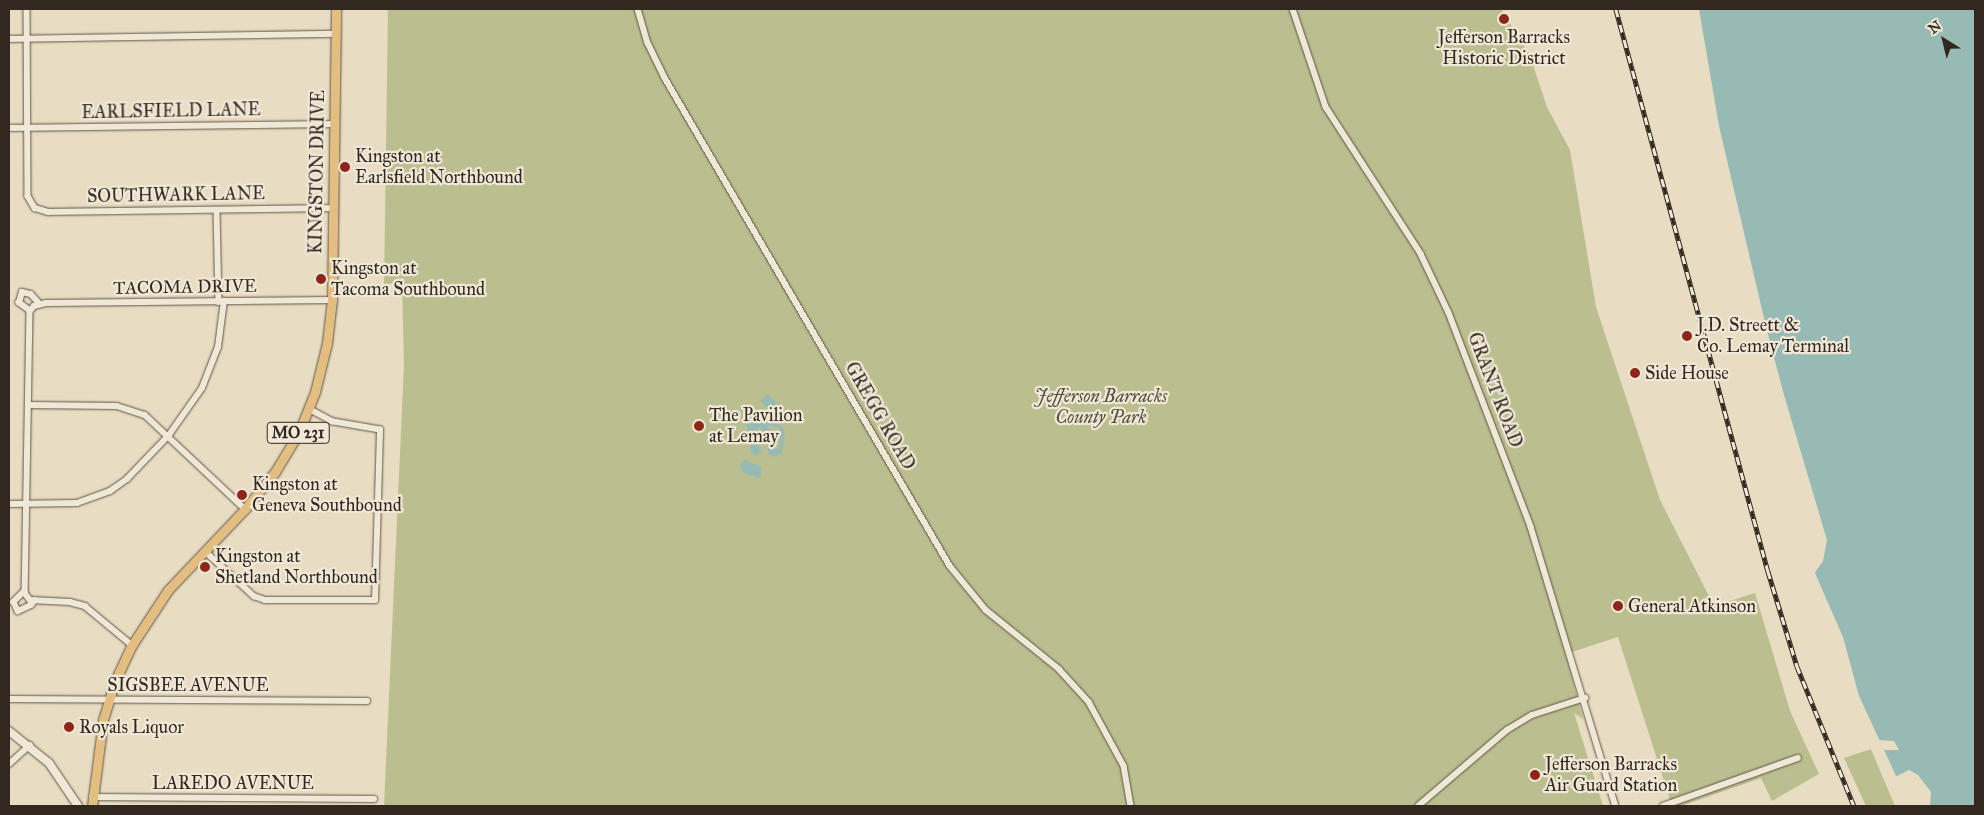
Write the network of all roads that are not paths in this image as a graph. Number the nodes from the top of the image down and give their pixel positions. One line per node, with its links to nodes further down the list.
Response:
1 (27, 9): 6 (street)
2 (336, 9): 5 (main road, KINGSTON DRIVE / MO 231)
3 (638, 9): 38 (street, GREGG ROAD)
4 (1293, 9): 27 (street, GRANT ROAD)
5 (335, 34): 6 (street); 8 (main road, KINGSTON DRIVE / MO 231)
6 (27, 38): 7 (street); 10 (street)
7 (9, 39)
8 (334, 124): 10 (street, EARLSFIELD LANE); 11 (main road, KINGSTON DRIVE / MO 231)
9 (9, 128): 10 (street, EARLSFIELD LANE)
10 (28, 128): 12 (street, SOUTHWARK LANE)
11 (333, 208): 12 (street, SOUTHWARK LANE); 13 (main road, KINGSTON DRIVE / MO 231)
12 (218, 210): 14 (street)
13 (332, 300): 14 (street, TACOMA DRIVE); 18 (main road, KINGSTON DRIVE / MO 231)
14 (222, 302): 15 (street, TACOMA DRIVE); 19 (street)
15 (40, 304): 16 (street); 16 (street, TACOMA DRIVE)
16 (30, 311): 17 (street)
17 (28, 405): 19 (street); 21 (street)
18 (309, 409): 22 (main road, KINGSTON DRIVE / MO 231); 23 (street)
19 (169, 436): 21 (street); 22 (street)
20 (9, 504): 21 (street)
21 (27, 504): 24 (street)
22 (245, 509): 23 (main road, KINGSTON DRIVE / MO 231)
23 (205, 551): 26 (main road, KINGSTON DRIVE / MO 231)
24 (25, 591): 25 (street); 25 (street)
25 (35, 600): 26 (street)
26 (132, 645): 29 (main road, KINGSTON DRIVE / MO 231)
27 (1585, 698): 39 (street); 40 (street, GRANT ROAD)
28 (9, 699): 29 (street, SIGSBEE AVENUE)
29 (109, 700): 30 (street, SIGSBEE AVENUE); 36 (main road, KINGSTON DRIVE / MO 231)
30 (367, 701)
31 (9, 731): 32 (main road)
32 (30, 745): 34 (street); 37 (main road)
33 (1798, 758): 41 (street)
34 (9, 764)
35 (374, 799): 36 (street, LAREDO AVENUE)
36 (92, 802)
37 (78, 806)
38 (1131, 806)
39 (1418, 806)
40 (1616, 806)
41 (1663, 806)

